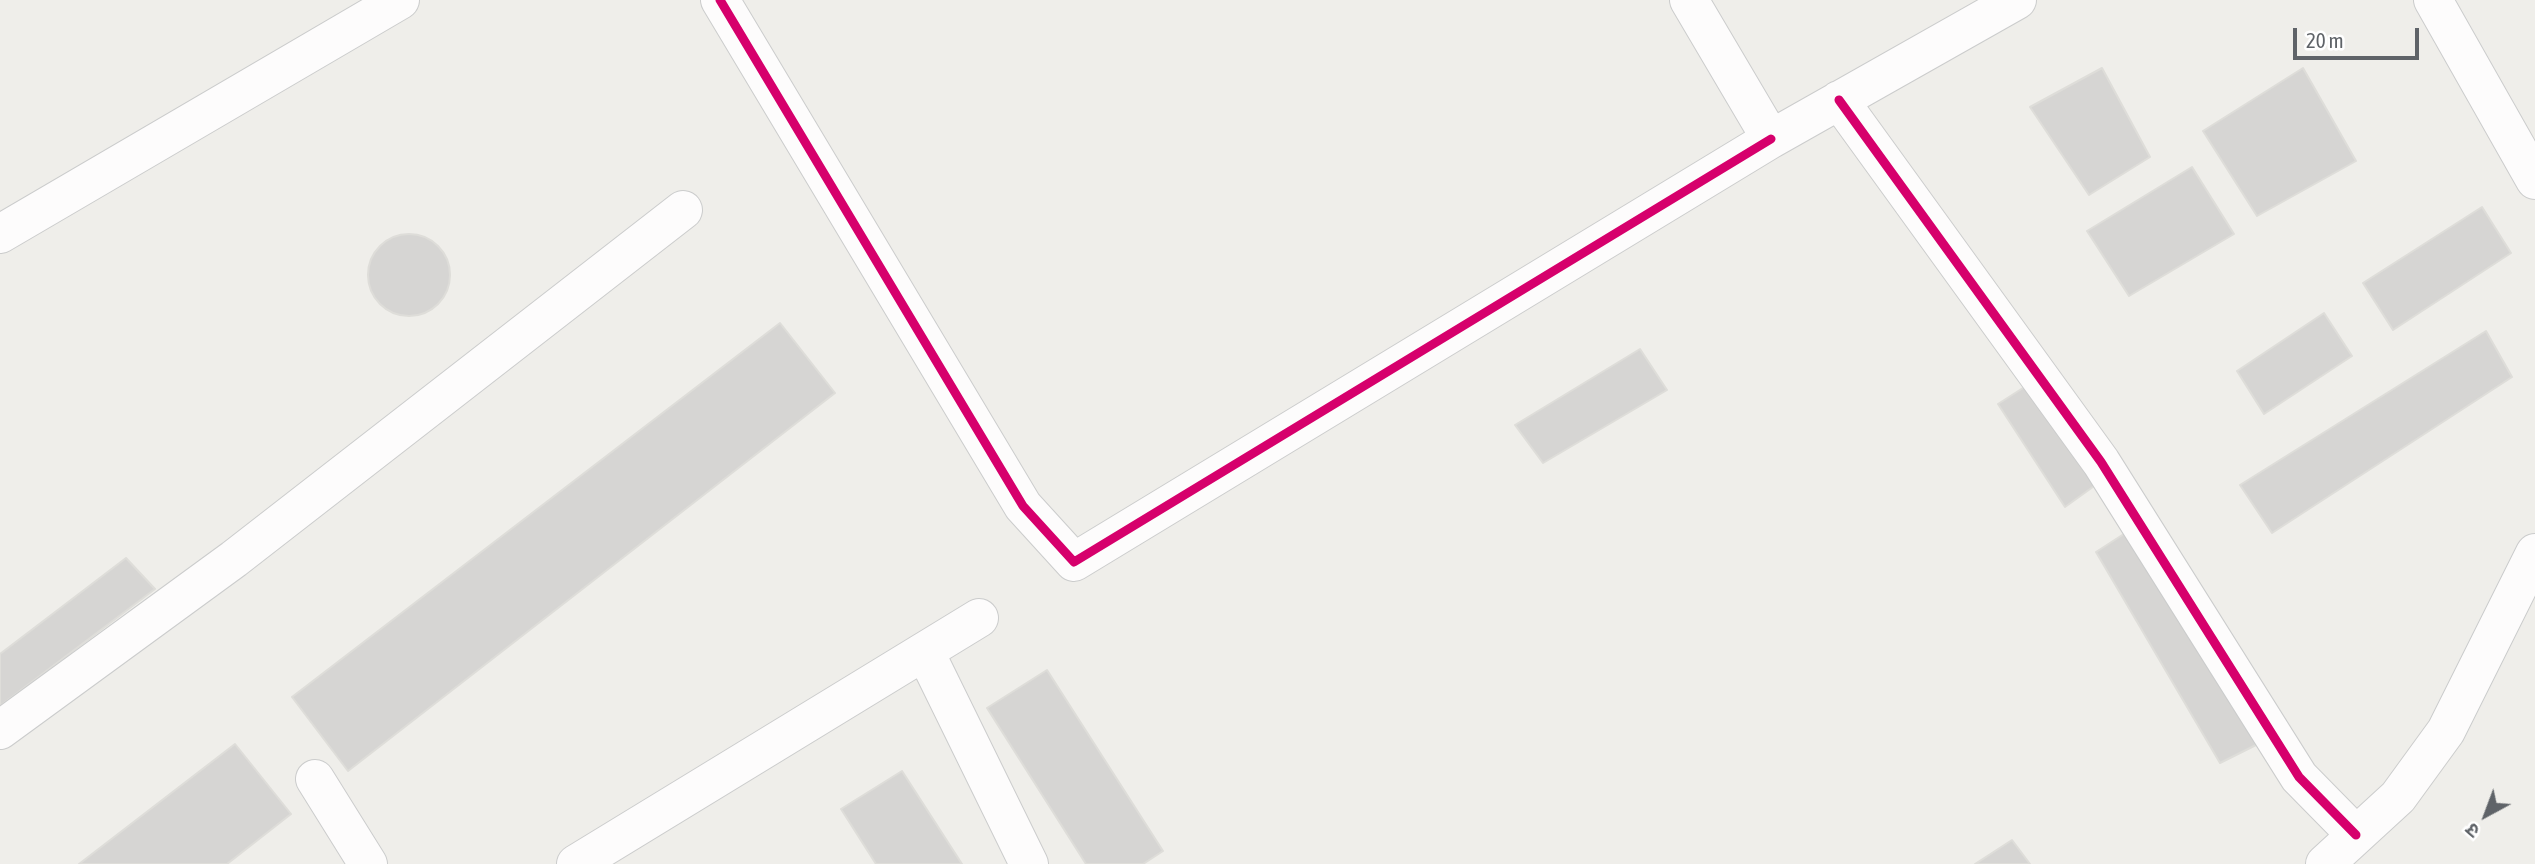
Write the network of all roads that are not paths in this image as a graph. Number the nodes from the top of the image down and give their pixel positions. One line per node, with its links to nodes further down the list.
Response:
1 (400, 0): 10 (street)
2 (720, 0): 7 (street)
3 (1689, 0): 7 (street)
4 (2017, 0): 6 (street)
5 (2433, 0): 8 (street)
6 (1839, 100): 7 (street); 16 (street)
7 (1771, 139)
8 (2535, 180)
9 (682, 210): 14 (street)
10 (0, 233)
11 (2535, 552): 16 (street)
12 (979, 618): 13 (street)
13 (925, 652): 17 (street); 20 (street)
14 (0, 730)
15 (315, 779): 18 (street)
16 (2356, 835): 21 (street)
17 (631, 850): 19 (street)
18 (368, 864)
19 (576, 864)
20 (1029, 864)
21 (2325, 864)

